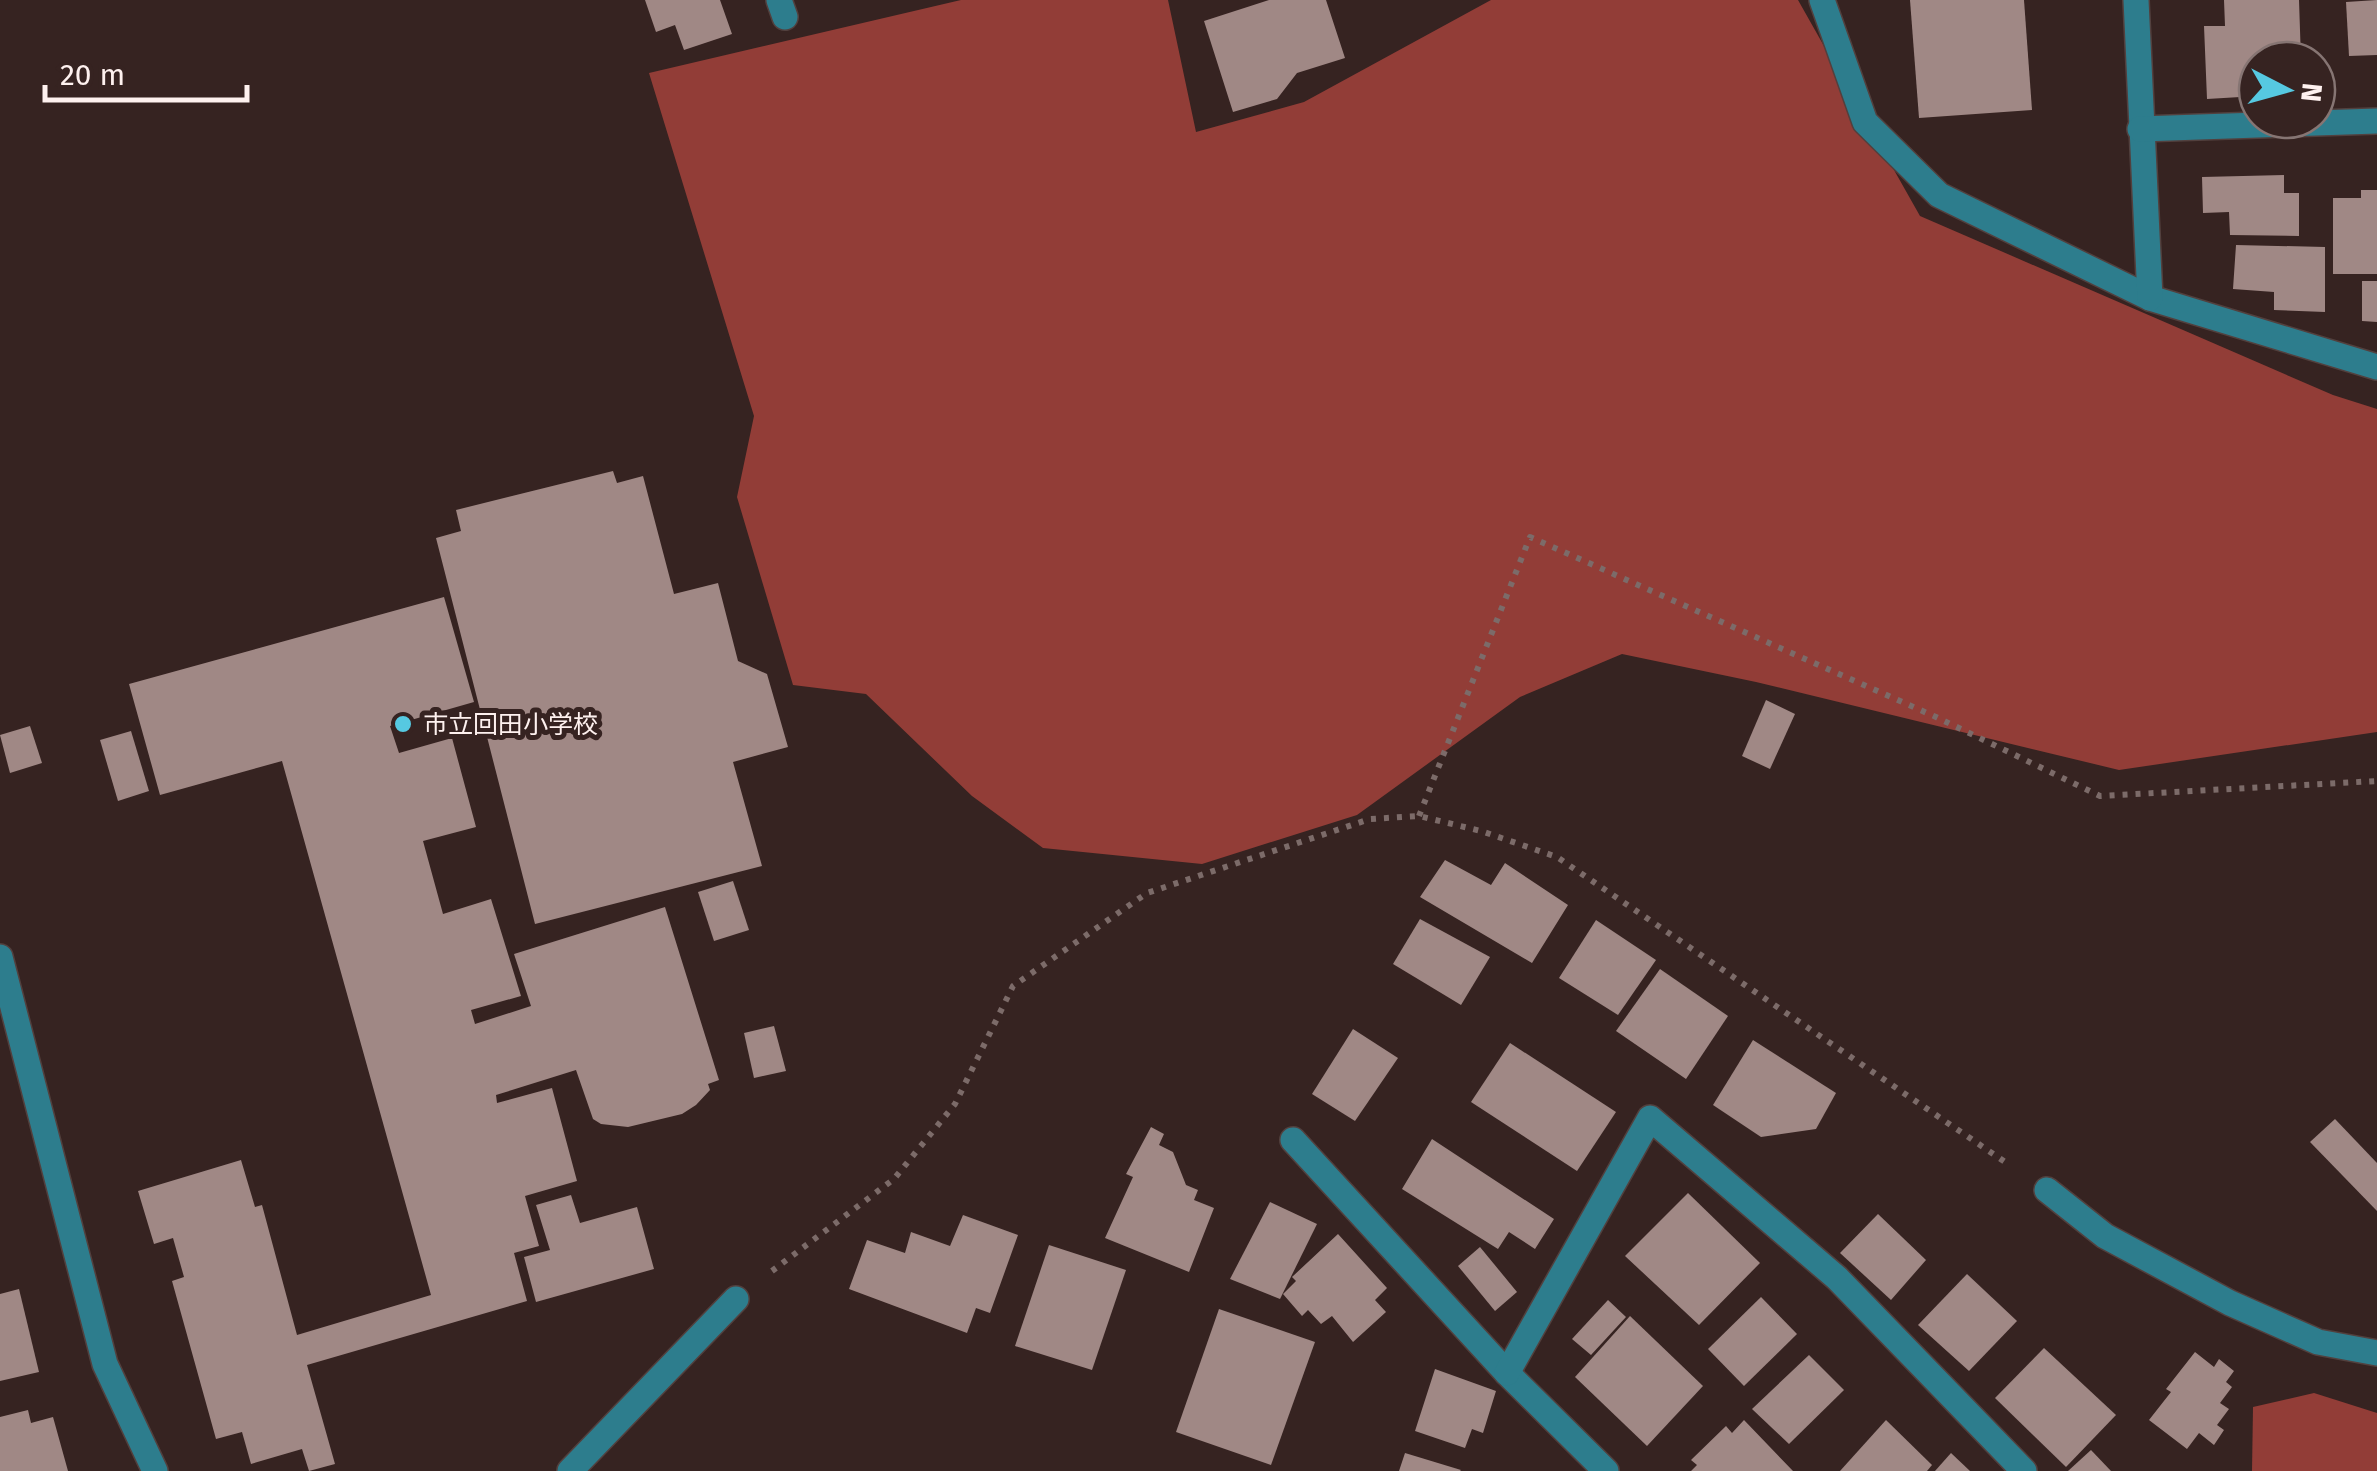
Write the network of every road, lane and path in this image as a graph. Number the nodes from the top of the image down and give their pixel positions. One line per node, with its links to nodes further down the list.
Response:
1 (1822, 0): 5 (street)
2 (2136, 0): 4 (street)
3 (2377, 121): 4 (street)
4 (2140, 130): 5 (street)
5 (2150, 298): 6 (street)
6 (2377, 367)
7 (2377, 781): 8 (path)
8 (1419, 816): 11 (path); 12 (path)
9 (0, 957): 15 (street)
10 (1293, 1140): 14 (street)
11 (2047, 1190): 13 (street)
12 (736, 1300): 16 (street)
13 (2377, 1353)
14 (1507, 1373): 17 (street); 18 (street)
15 (155, 1471)
16 (570, 1471)
17 (1606, 1471)
18 (2024, 1471)

